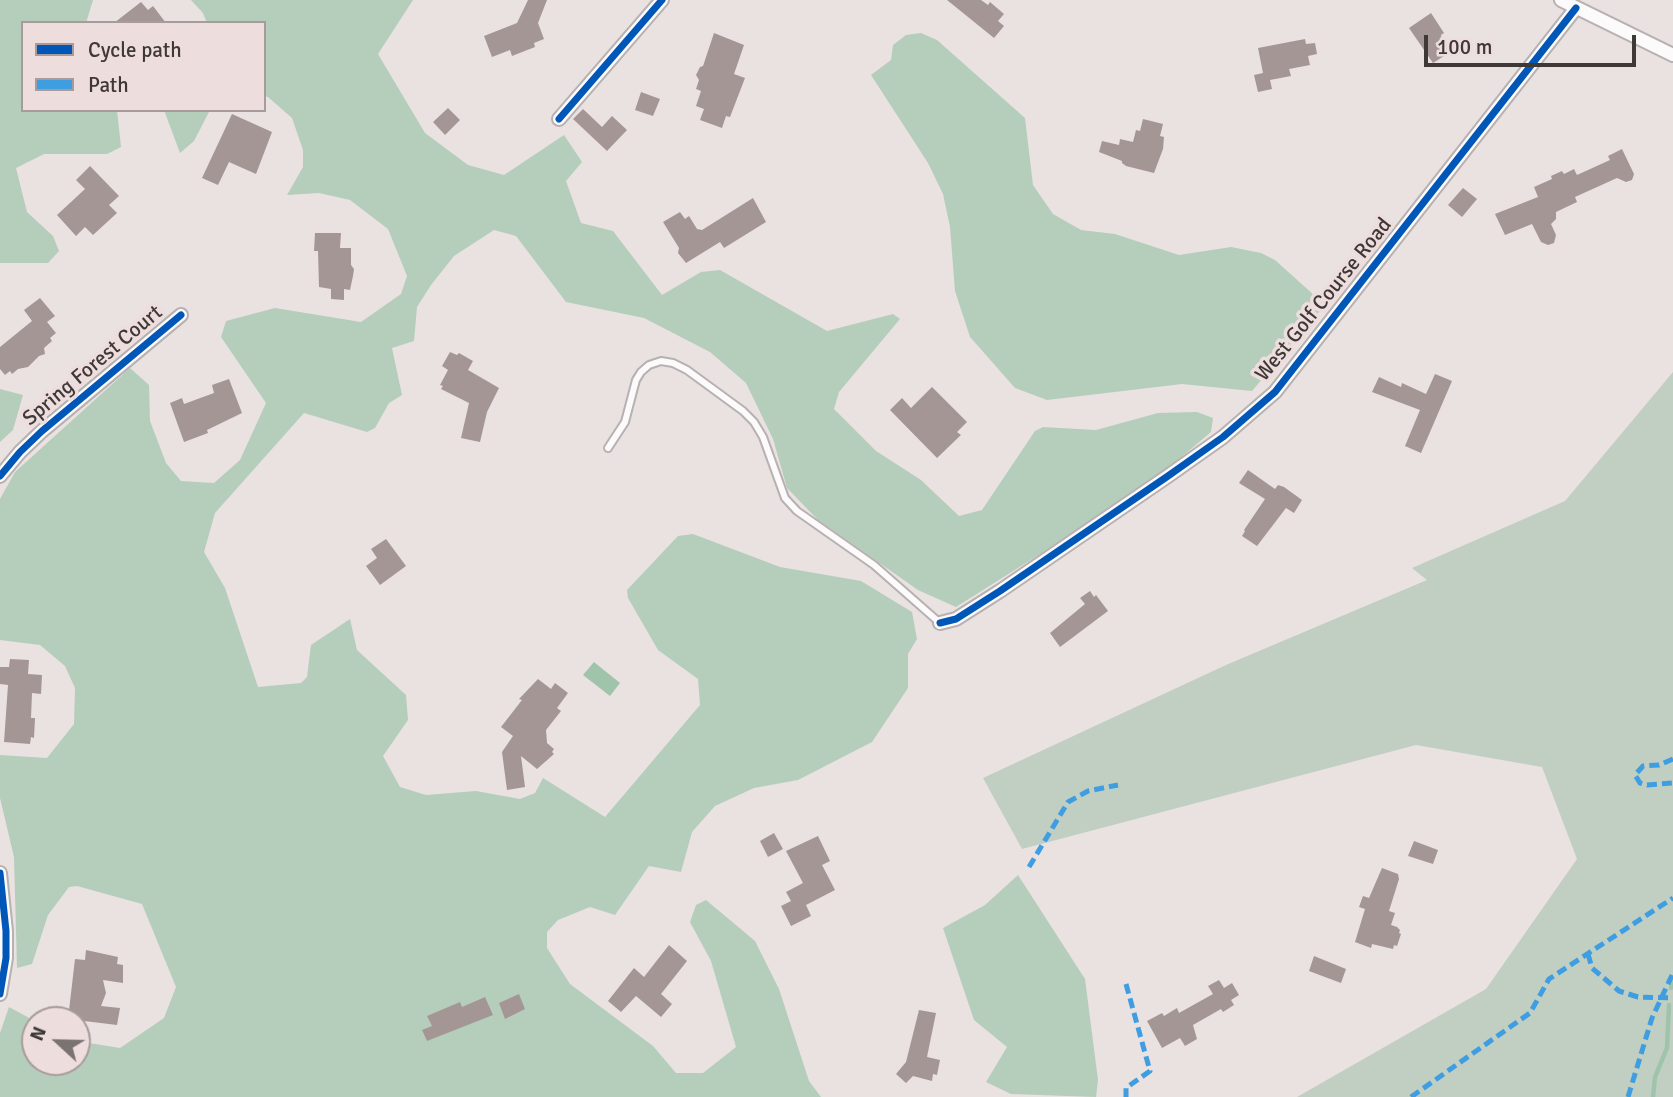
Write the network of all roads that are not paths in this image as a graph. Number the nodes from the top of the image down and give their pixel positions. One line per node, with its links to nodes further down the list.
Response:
1 (662, 0): 5 (street)
2 (1561, 0): 3 (street)
3 (1576, 8): 4 (street); 9 (street, West Golf Course Road)
4 (1673, 55)
5 (559, 119)
6 (181, 315): 8 (street, Spring Forest Court)
7 (608, 447): 9 (lane)
8 (0, 476)
9 (940, 623)
10 (0, 873): 11 (street)
11 (0, 994)

